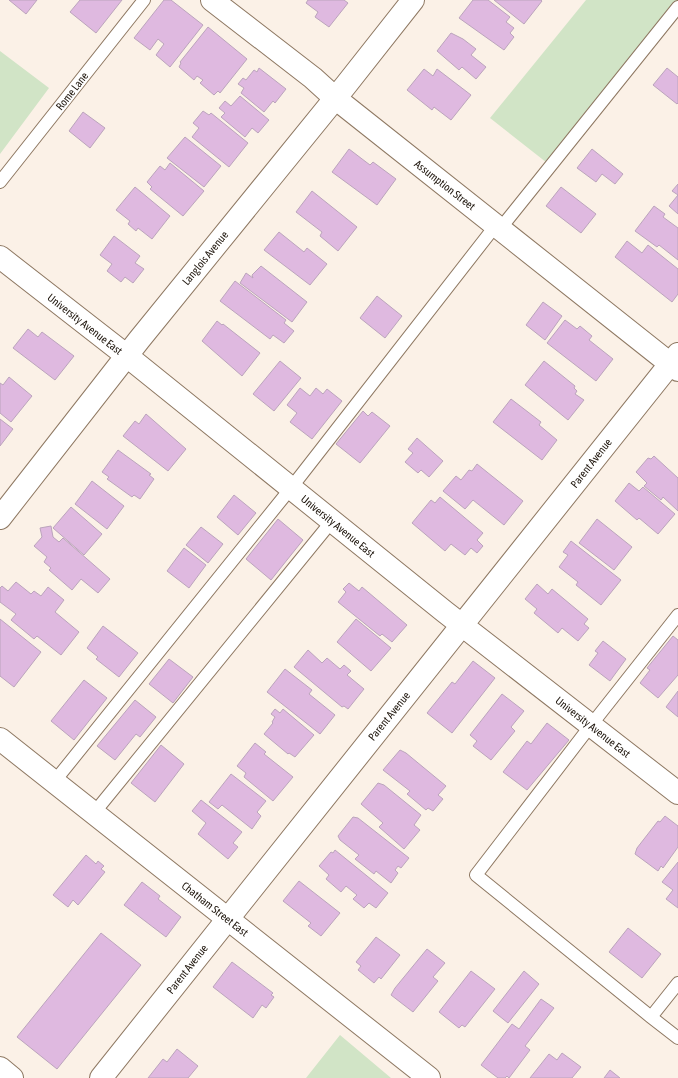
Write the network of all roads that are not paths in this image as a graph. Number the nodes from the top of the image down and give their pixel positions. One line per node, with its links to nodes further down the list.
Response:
1 (144, 0): 6 (lane, Rome Lane)
2 (212, 0): 5 (street, Assumption Street)
3 (413, 0): 5 (street, Langlois Avenue)
4 (678, 7): 7 (lane)
5 (335, 98): 7 (street, Assumption Street); 9 (street, Langlois Avenue)
6 (0, 182)
7 (498, 228): 10 (street, Assumption Street); 11 (lane)
8 (0, 257): 9 (street, University Avenue East)
9 (127, 356): 11 (street, University Avenue East); 12 (street, Langlois Avenue)
10 (675, 362): 15 (street, Parent Avenue)
11 (291, 488): 13 (street, University Avenue East); 18 (lane)
12 (0, 518)
13 (332, 521): 15 (street, University Avenue East); 20 (lane)
14 (678, 615): 16 (lane)
15 (462, 625): 16 (street, University Avenue East); 21 (street, Parent Avenue)
16 (591, 725): 19 (street, University Avenue East); 23 (lane)
17 (0, 739): 18 (street, Chatham Street East)
18 (54, 782): 20 (street, Chatham Street East)
19 (678, 793)
20 (94, 813): 21 (street, Chatham Street East)
21 (227, 919): 27 (street, Parent Avenue); 28 (street, Chatham Street East)
22 (678, 983): 23 (lane)
23 (651, 1017): 24 (lane)
24 (678, 1038)
25 (0, 1068): 26 (street)
26 (12, 1078)
27 (101, 1078)
28 (429, 1078)

